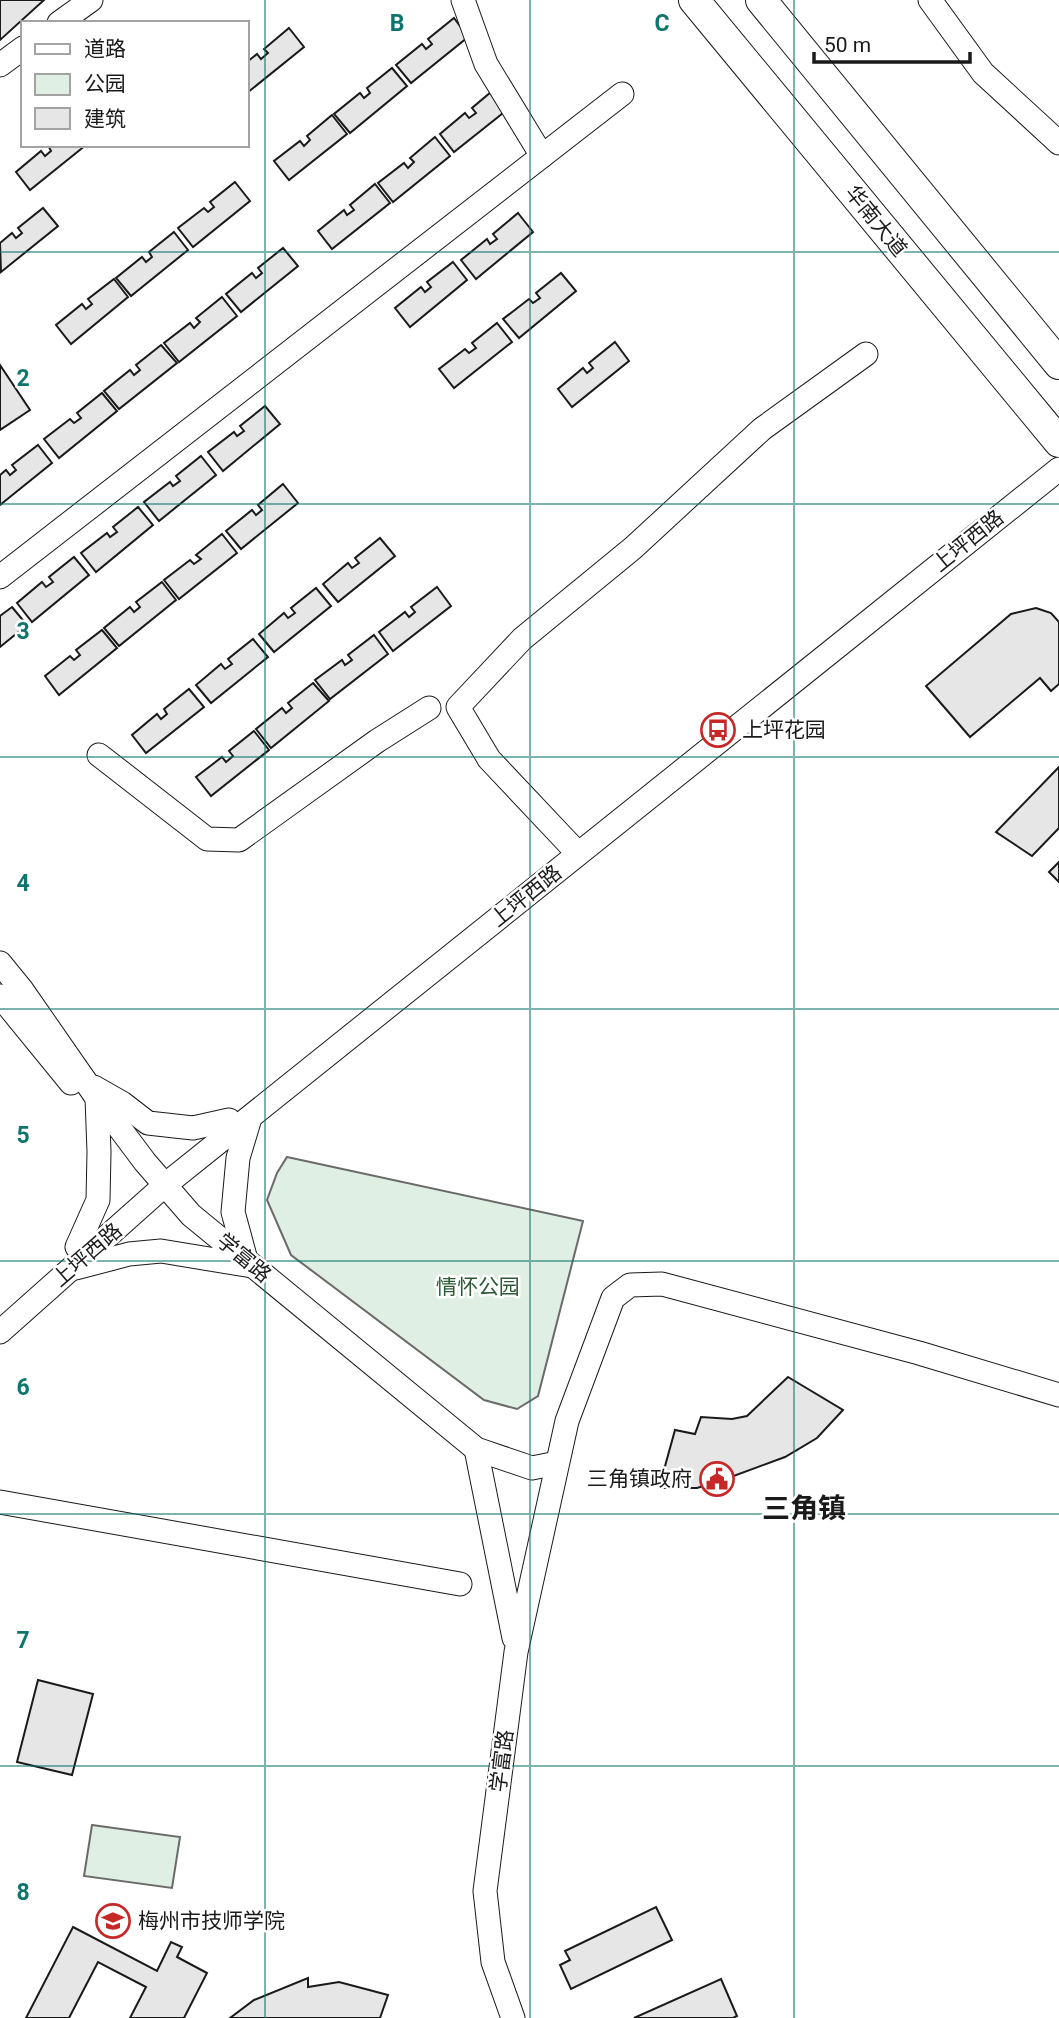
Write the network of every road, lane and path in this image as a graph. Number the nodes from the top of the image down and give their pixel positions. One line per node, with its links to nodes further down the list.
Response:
1 (91, 0): 6 (street)
2 (463, 0): 11 (street)
3 (694, 0): 14 (main road, 华南大道)
4 (761, 0): 13 (main road)
5 (930, 0): 10 (street)
6 (62, 21)
7 (21, 49): 8 (street)
8 (0, 65)
9 (622, 94): 11 (street)
10 (1059, 143)
11 (542, 156): 17 (street)
12 (866, 354): 20 (street)
13 (1057, 358)
14 (1059, 442)
15 (1059, 453): 20 (street, 上坪西路)
16 (1059, 469): 24 (street, 上坪西路)
17 (0, 577)
18 (429, 708): 19 (street)
19 (99, 755)
20 (571, 846): 24 (street, 上坪西路)
21 (0, 963): 23 (street, 学富路)
22 (0, 996): 25 (street, 学富路)
23 (93, 1091): 24 (street); 25 (street, 学富路); 26 (street)
24 (239, 1119): 25 (street, 上坪西路); 27 (street)
25 (158, 1184): 26 (street, 上坪西路); 27 (street, 学富路); 28 (street, 上坪西路)
26 (77, 1247): 29 (street, 上坪西路)
27 (249, 1263): 28 (street); 32 (street, 学富路)
28 (70, 1270): 30 (street, 上坪西路)
29 (0, 1313)
30 (0, 1332)
31 (1059, 1395): 33 (street, 学富路)
32 (476, 1449): 33 (street, 学富路); 36 (street)
33 (557, 1463): 36 (street, 学富路)
34 (0, 1502): 35 (street)
35 (460, 1584)
36 (516, 1651): 37 (street, 学富路)
37 (513, 2018)

